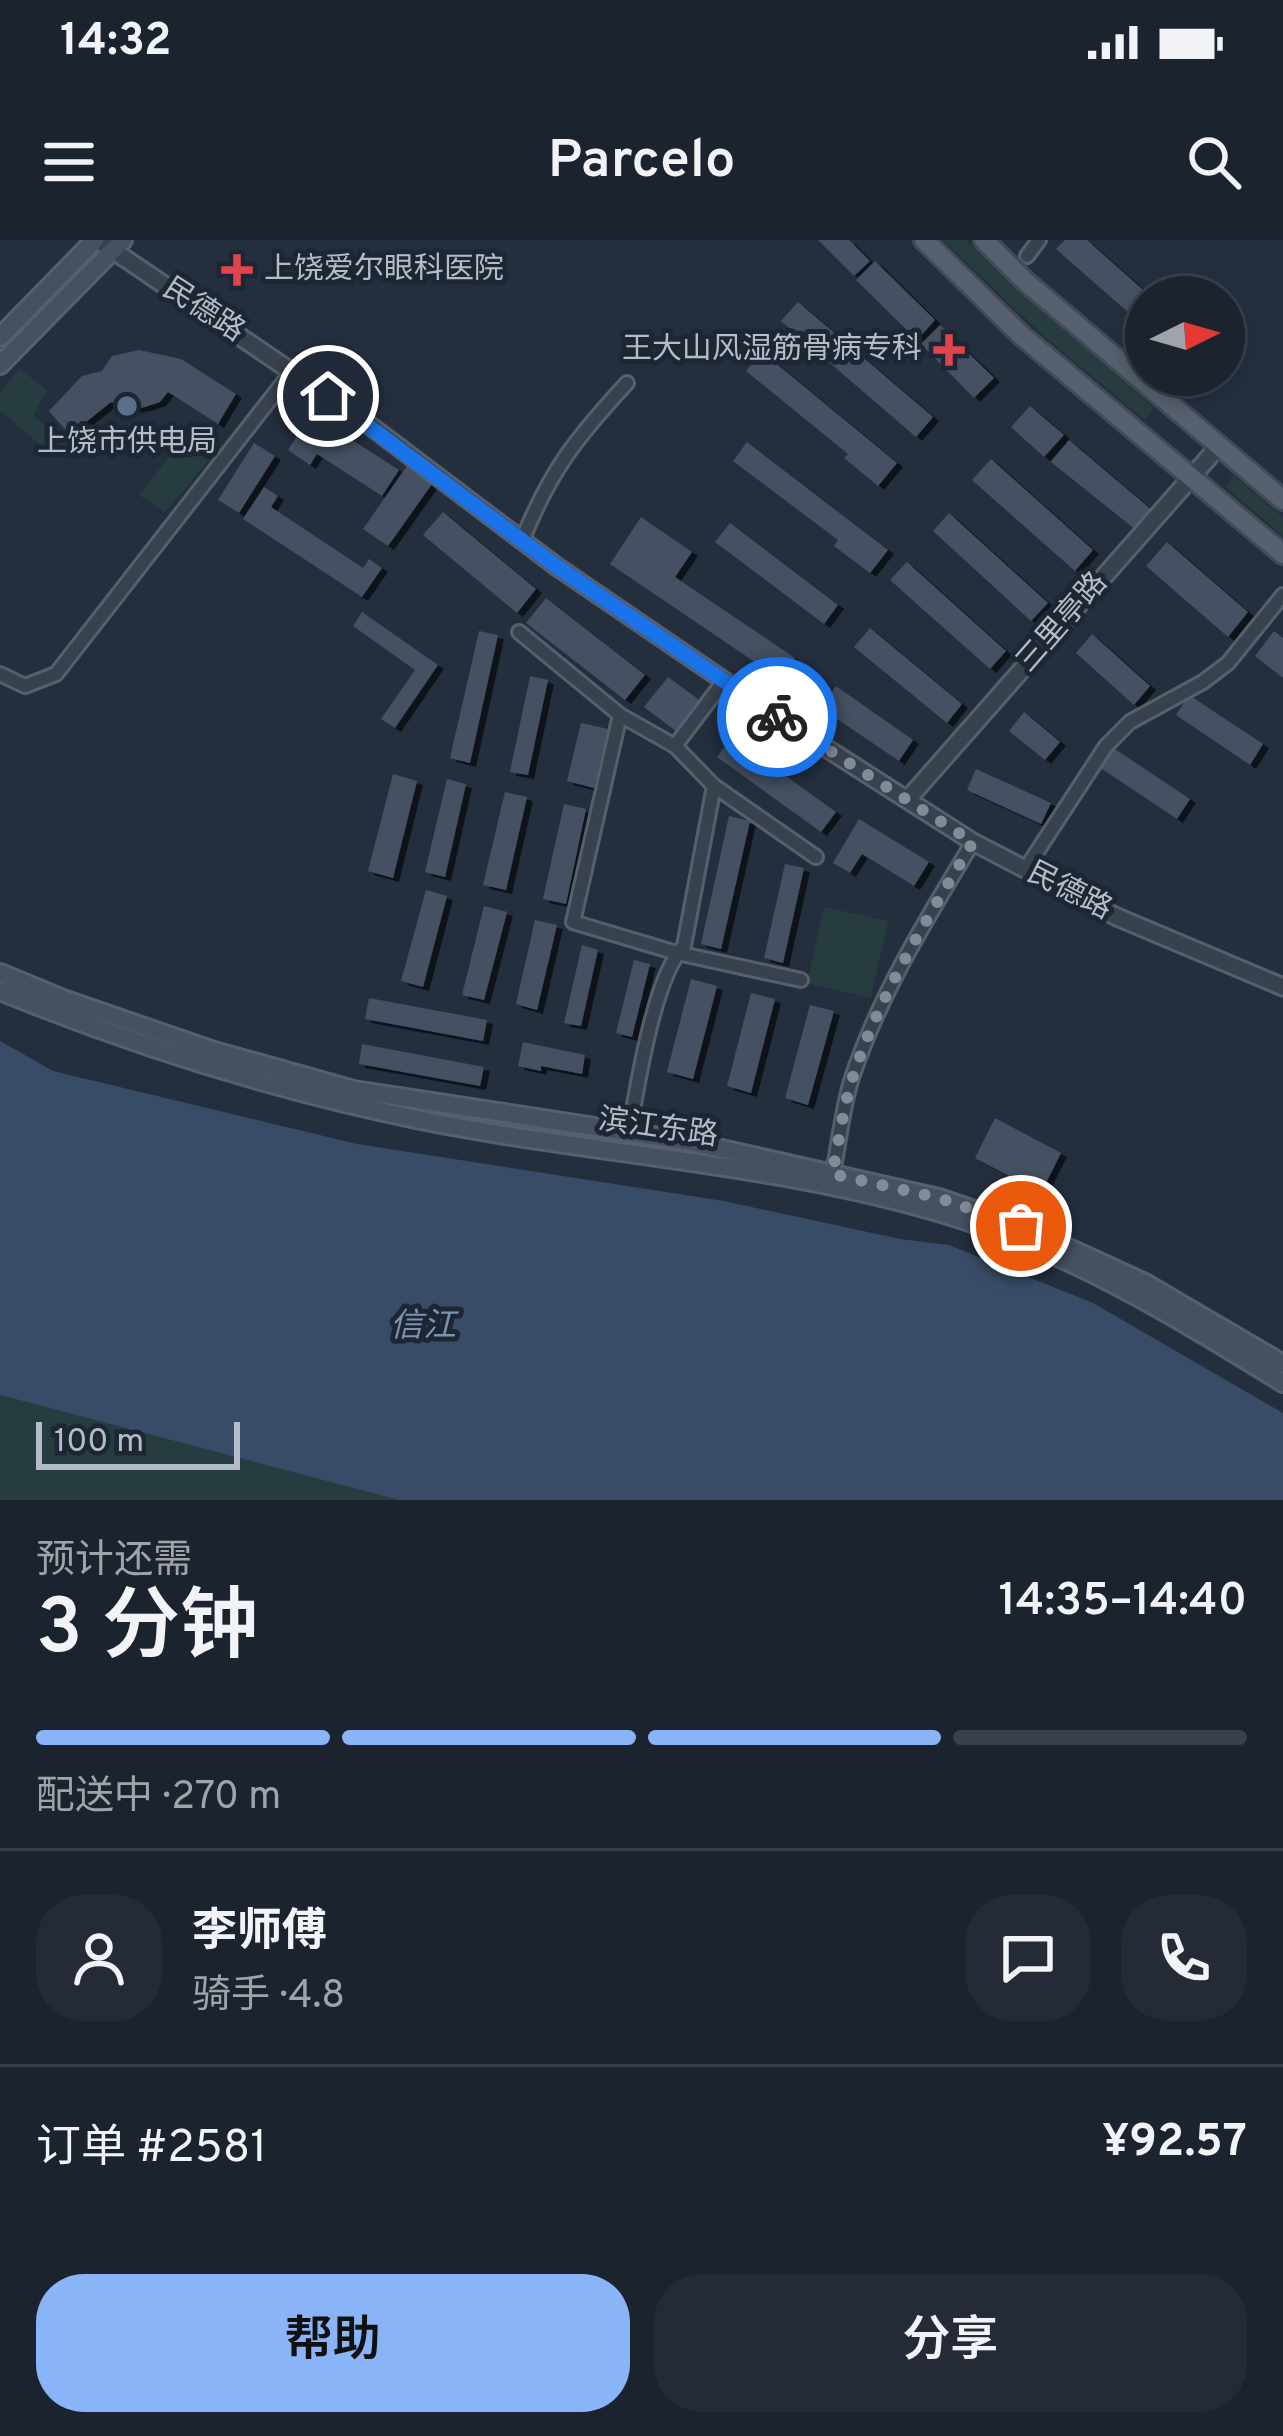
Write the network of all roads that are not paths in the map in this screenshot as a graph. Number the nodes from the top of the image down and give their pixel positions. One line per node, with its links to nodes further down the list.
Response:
1 (924, 240): 11 (main road)
2 (984, 240): 10 (main road)
3 (1039, 240): 5 (street)
4 (107, 243): 6 (main road); 7 (main road); 8 (street, 民德路)
5 (1027, 256)
6 (3, 328)
7 (0, 365)
8 (292, 370): 13 (street, 民德路); 17 (street)
9 (627, 383): 13 (street)
10 (1218, 447): 11 (street, 三里亭路); 12 (main road)
11 (1190, 479): 14 (main road); 22 (street, 三里亭路)
12 (1283, 500)
13 (522, 541): 18 (street, 民德路)
14 (1283, 554)
15 (1283, 595): 25 (street)
16 (519, 632): 19 (street)
17 (0, 674)
18 (724, 681): 20 (street); 22 (street, 民德路)
19 (620, 715): 20 (street); 26 (street)
20 (675, 746): 21 (street)
21 (714, 786): 24 (street); 26 (street)
22 (908, 800): 23 (street, 民德路)
23 (973, 842): 25 (street, 民德路); 32 (street)
24 (816, 857)
25 (1025, 870): 29 (street, 民德路)
26 (676, 953): 28 (street); 31 (street)
27 (0, 973): 31 (main road, 滨江东路)
28 (801, 980)
29 (1283, 987)
30 (0, 991): 32 (main road, 滨江东路)
31 (629, 1133): 32 (main road, 滨江东路)
32 (831, 1180): 33 (main road, 滨江东路); 34 (main road, 滨江东路)
33 (1283, 1364)
34 (1283, 1383)

